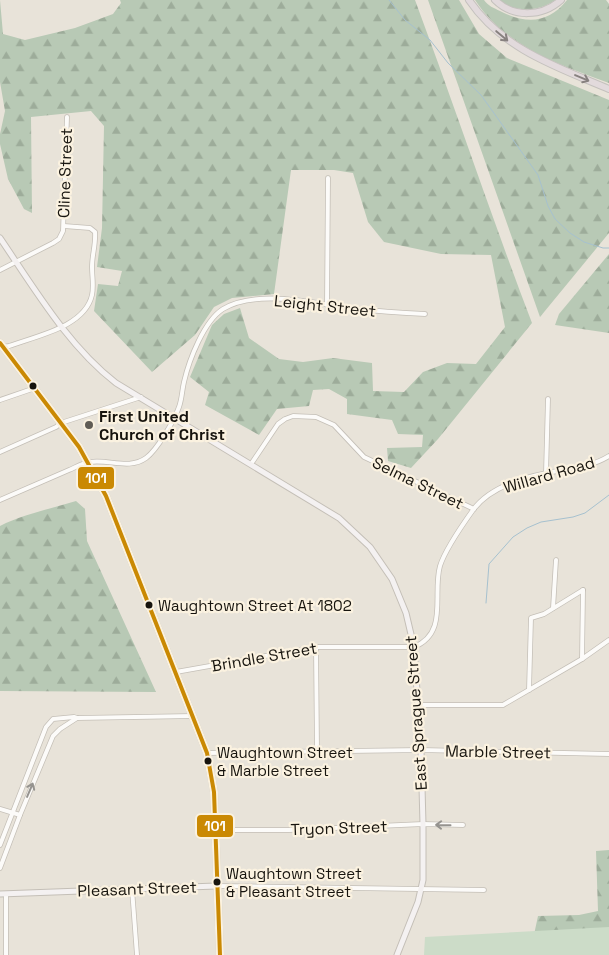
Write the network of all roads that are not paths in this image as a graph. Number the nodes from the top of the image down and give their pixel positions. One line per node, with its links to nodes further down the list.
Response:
1 (469, 0): 4 (highway, one-way to 4)
2 (495, 0): 3 (highway)
3 (561, 0)
4 (609, 89)
5 (67, 116): 7 (street, Cline Street)
6 (328, 178): 11 (street)
7 (64, 226): 9 (street, Cline Street); 13 (street)
8 (0, 238): 9 (street, East Sprague Street)
9 (16, 262): 10 (street, Cline Street); 13 (street, East Sprague Street)
10 (0, 270)
11 (327, 305): 12 (street, Leight Street); 19 (street, Leight Street)
12 (425, 314)
13 (62, 326): 14 (street); 16 (street, East Sprague Street)
14 (1, 346): 15 (main road)
15 (35, 388): 18 (street); 20 (main road)
16 (141, 397): 19 (street, East Sprague Street); 20 (street)
17 (548, 399): 25 (street)
18 (0, 400)
19 (174, 417): 23 (street, Leight Street); 24 (street, East Sprague Street)
20 (61, 423): 21 (street); 23 (main road)
21 (0, 452)
22 (609, 456): 25 (street, Willard Road)
23 (89, 462): 26 (street, Leight Street); 34 (main road)
24 (251, 464): 27 (street, Selma Street); 32 (street, East Sprague Street)
25 (546, 473): 27 (street, Willard Road)
26 (0, 500)
27 (474, 509): 32 (street, Willard Road)
28 (556, 560): 29 (street)
29 (553, 608): 33 (street); 35 (street)
30 (609, 640): 33 (street)
31 (316, 647): 32 (street, Brindle Street); 34 (street, Brindle Street); 41 (street)
32 (414, 647): 36 (street, East Sprague Street)
33 (582, 659): 35 (street)
34 (176, 672): 37 (main road)
35 (529, 690): 36 (street)
36 (418, 705): 42 (street, East Sprague Street)
37 (193, 716): 38 (street); 43 (main road)
38 (77, 718): 39 (street); 40 (street)
39 (52, 720): 40 (street); 46 (street)
40 (60, 729): 47 (street, one-way to 40)
41 (316, 750): 42 (street, Marble Street); 43 (street, Marble Street)
42 (421, 750): 44 (street, Marble Street); 48 (street, East Sprague Street)
43 (207, 753): 50 (main road)
44 (609, 754)
45 (0, 809): 46 (street)
46 (13, 813): 47 (street); 51 (street)
47 (20, 815): 52 (street)
48 (423, 824): 49 (street, Tryon Street, one-way to 48); 50 (street, Tryon Street); 55 (street, East Sprague Street)
49 (463, 825)
50 (215, 830): 53 (main road)
51 (0, 845)
52 (0, 868)
53 (216, 886): 54 (street, Pleasant Street); 55 (street, Pleasant Street); 60 (main road)
54 (132, 889): 57 (street, Pleasant Street); 59 (street)
55 (422, 890): 56 (street, Pleasant Street); 61 (street, East Sprague Street)
56 (484, 890)
57 (3, 894): 58 (street)
58 (6, 955)
59 (137, 955)
60 (220, 955)
61 (397, 955)

